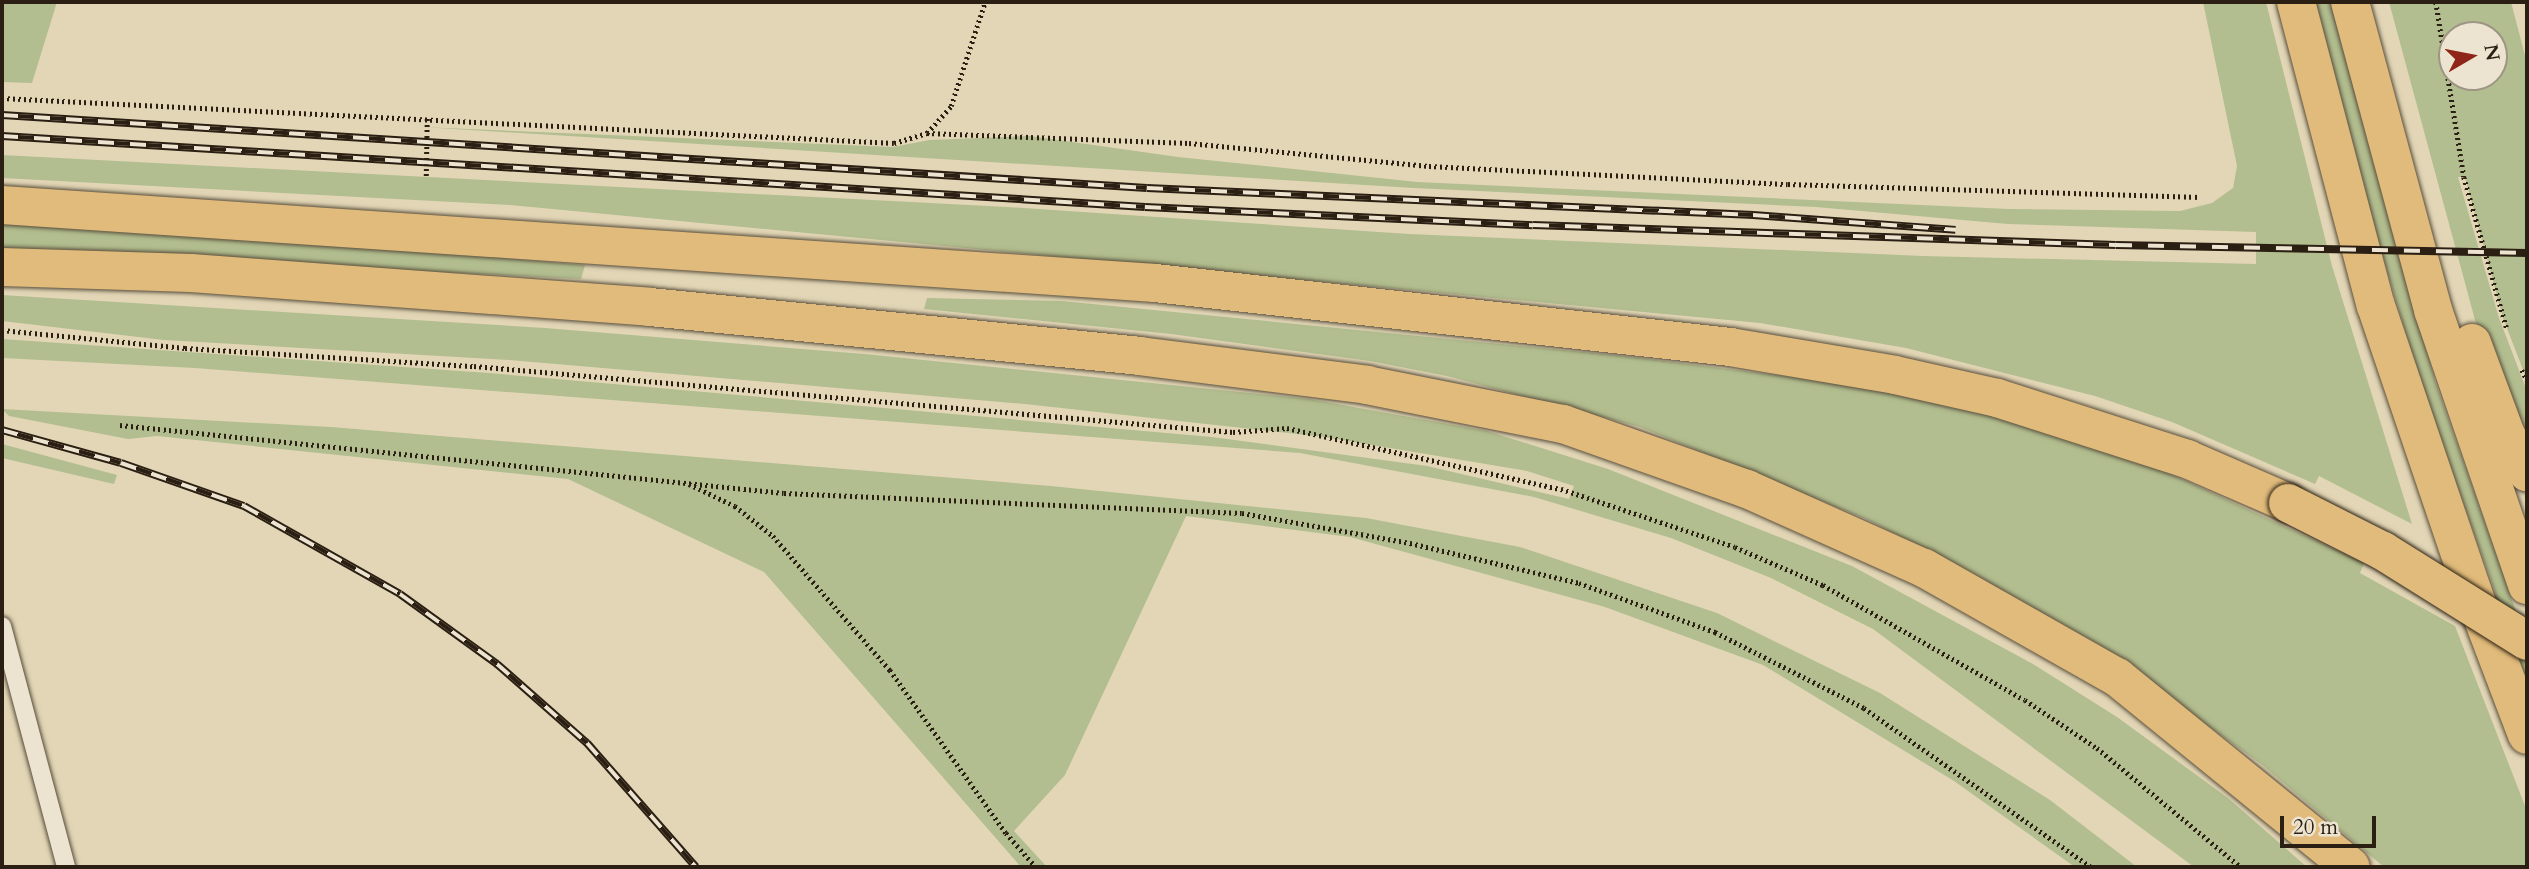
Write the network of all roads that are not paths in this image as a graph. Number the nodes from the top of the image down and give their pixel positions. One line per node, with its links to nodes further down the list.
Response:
1 (2296, 2): 10 (highway)
2 (2350, 2): 3 (highway)
3 (2370, 81): 6 (highway); 7 (highway)
4 (2, 205): 9 (highway, bridge)
5 (2, 267): 12 (highway)
6 (2527, 472)
7 (2527, 585)
8 (2, 626): 11 (lane)
9 (2527, 641)
10 (2527, 734)
11 (66, 867)
12 (2351, 867)

